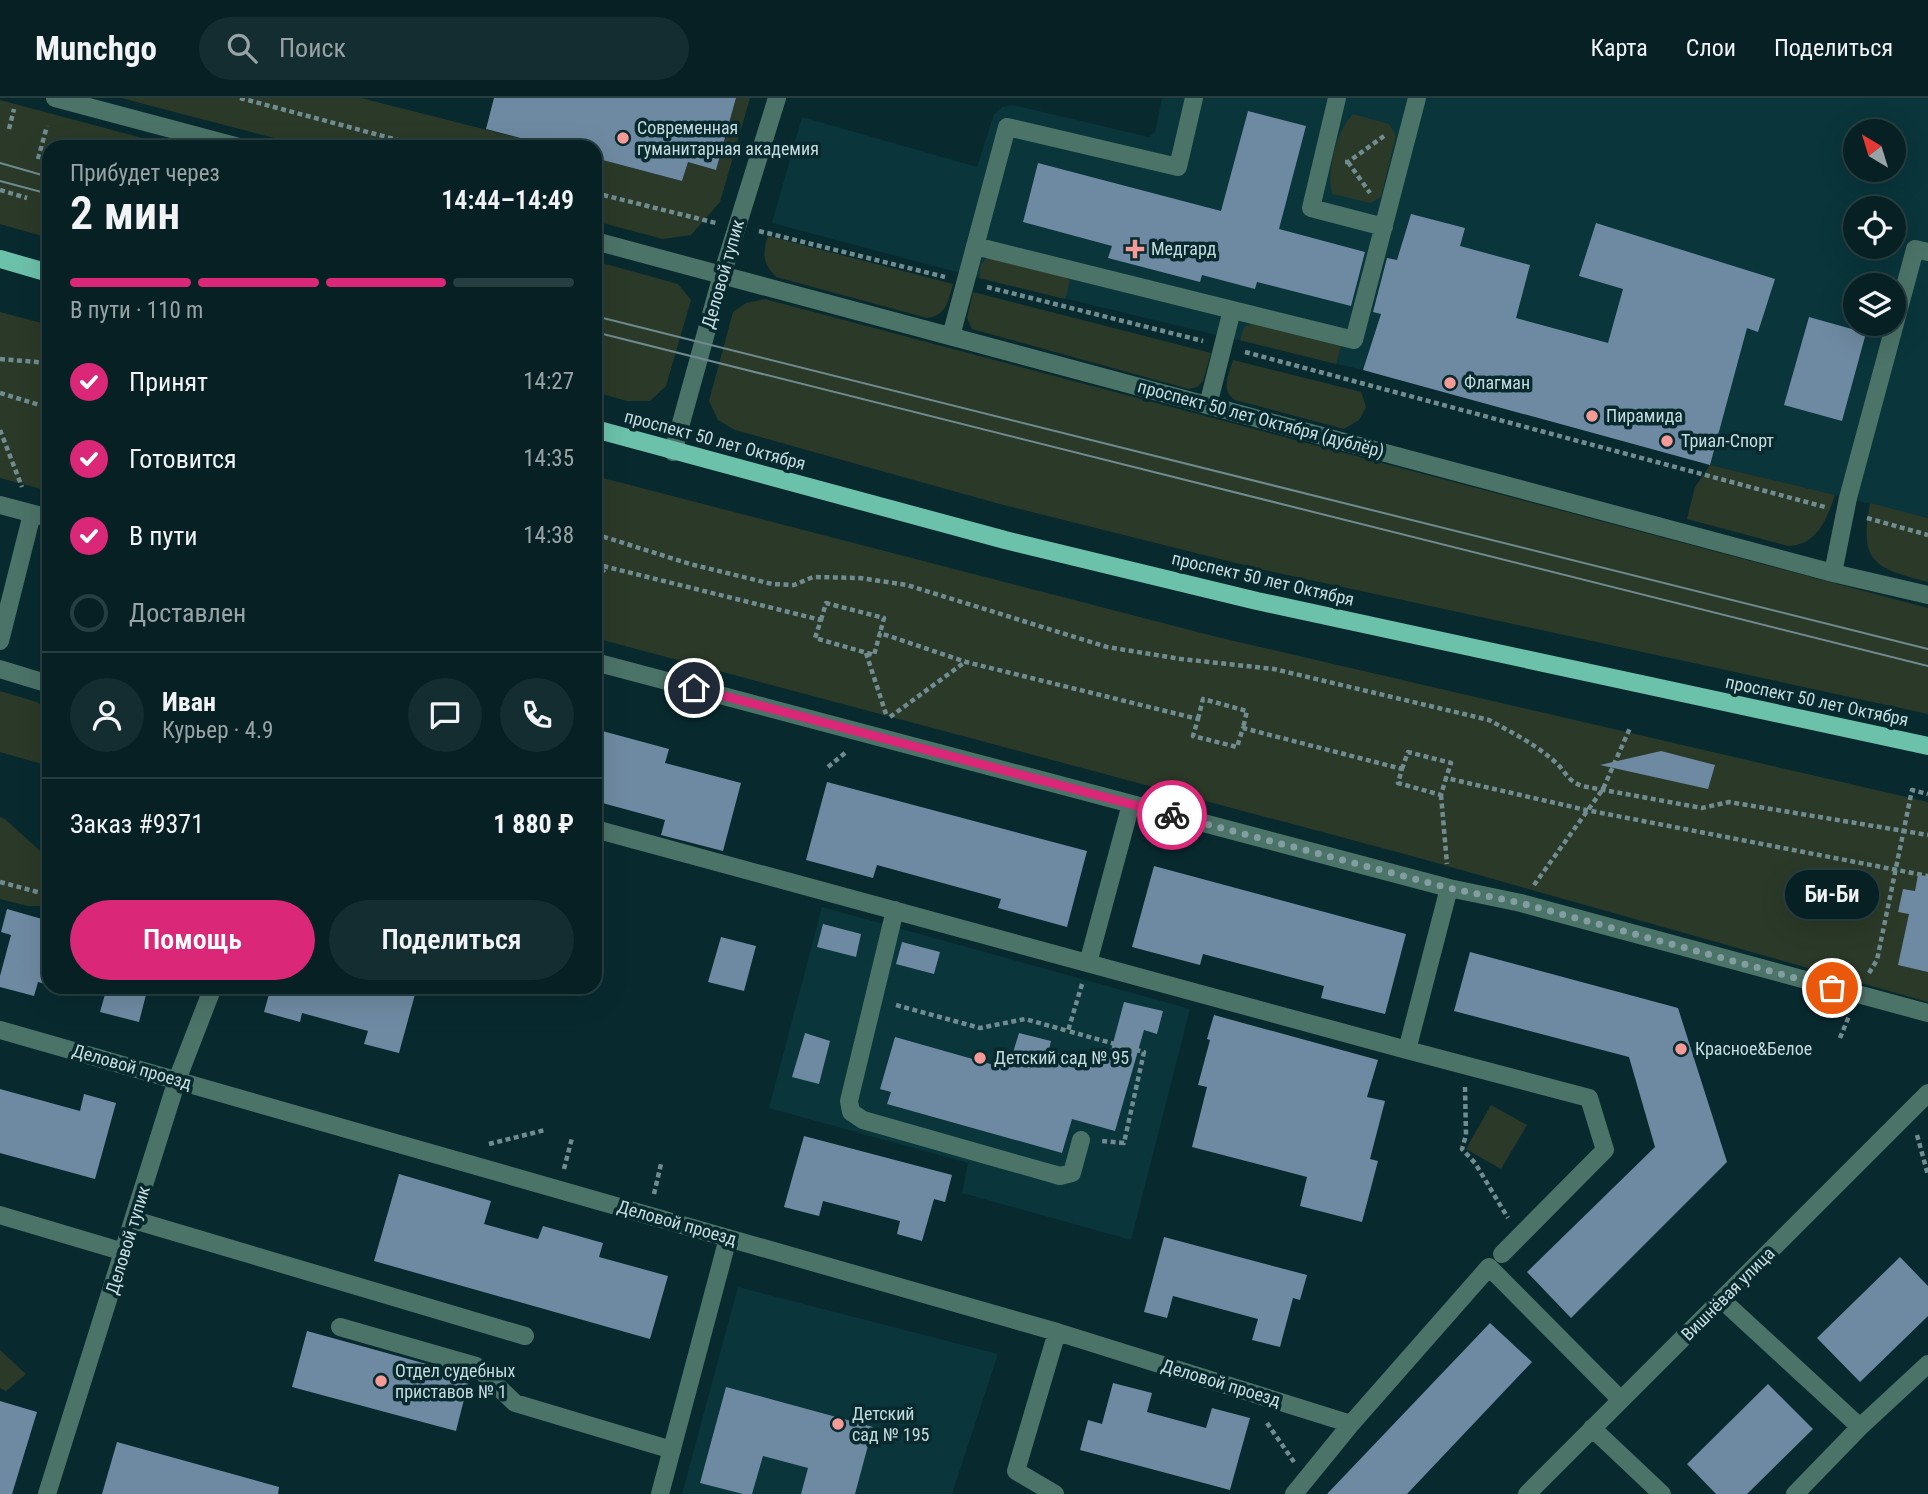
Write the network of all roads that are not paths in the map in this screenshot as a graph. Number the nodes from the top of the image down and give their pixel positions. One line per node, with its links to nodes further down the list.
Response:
1 (55, 98): 6 (street)
2 (777, 98): 13 (street, Деловой тупик)
3 (1194, 98): 9 (street)
4 (1337, 98): 7 (street)
5 (1417, 98): 7 (street)
6 (213, 140)
7 (1384, 227): 14 (street)
8 (602, 244): 13 (street, проспект 50 лет Октября (дублёр))
9 (975, 246): 14 (street); 15 (street)
10 (1928, 252): 21 (street)
11 (0, 259): 12 (main road)
12 (42, 271)
13 (722, 275): 15 (street, проспект 50 лет Октября (дублёр)); 18 (street, Деловой тупик)
14 (1232, 310): 16 (street)
15 (951, 336): 16 (street, проспект 50 лет Октября (дублёр))
16 (1208, 405): 21 (street, проспект 50 лет Октября (дублёр))
17 (602, 431): 18 (main road, проспект 50 лет Октября)
18 (673, 452): 27 (main road, проспект 50 лет Октября)
19 (0, 505): 20 (street)
20 (41, 516): 23 (street)
21 (1833, 573): 22 (street, проспект 50 лет Октября (дублёр))
22 (1928, 595)
23 (0, 641)
24 (602, 664): 28 (street)
25 (0, 669): 26 (street)
26 (42, 682)
27 (1928, 746)
28 (1131, 804): 30 (street); 32 (street)
29 (602, 831): 31 (street)
30 (1449, 888): 34 (street); 36 (street)
31 (895, 911): 32 (street); 39 (street)
32 (1088, 963): 36 (street)
33 (210, 994): 37 (street, Деловой тупик)
34 (1928, 1013)
35 (0, 1030): 37 (street, Деловой проезд)
36 (1407, 1050): 44 (street)
37 (177, 1080): 41 (street, Деловой тупик); 42 (street, Деловой проезд)
38 (1928, 1093): 45 (street, Вишнёвая улица)
39 (1081, 1140)
40 (0, 1215): 43 (street)
41 (134, 1220): 43 (street, Деловой тупик); 48 (street)
42 (727, 1238): 47 (street, Деловой проезд); 54 (street)
43 (124, 1252): 56 (street, Деловой тупик)
44 (1502, 1254)
45 (1721, 1300): 50 (street, Вишнёвая улица); 52 (street)
46 (340, 1327): 54 (street)
47 (1057, 1332): 51 (street, Деловой проезд); 58 (street)
48 (524, 1336)
49 (1928, 1364): 52 (street)
50 (1620, 1399): 51 (street); 53 (street, Вишнёвая улица)
51 (1351, 1424): 55 (street)
52 (1860, 1427): 61 (street)
53 (1592, 1428): 59 (street, Вишнёвая улица); 60 (street)
54 (672, 1450): 57 (street)
55 (1300, 1487)
56 (47, 1494)
57 (660, 1494)
58 (1055, 1494)
59 (1527, 1494)
60 (1662, 1494)
61 (1795, 1494)

